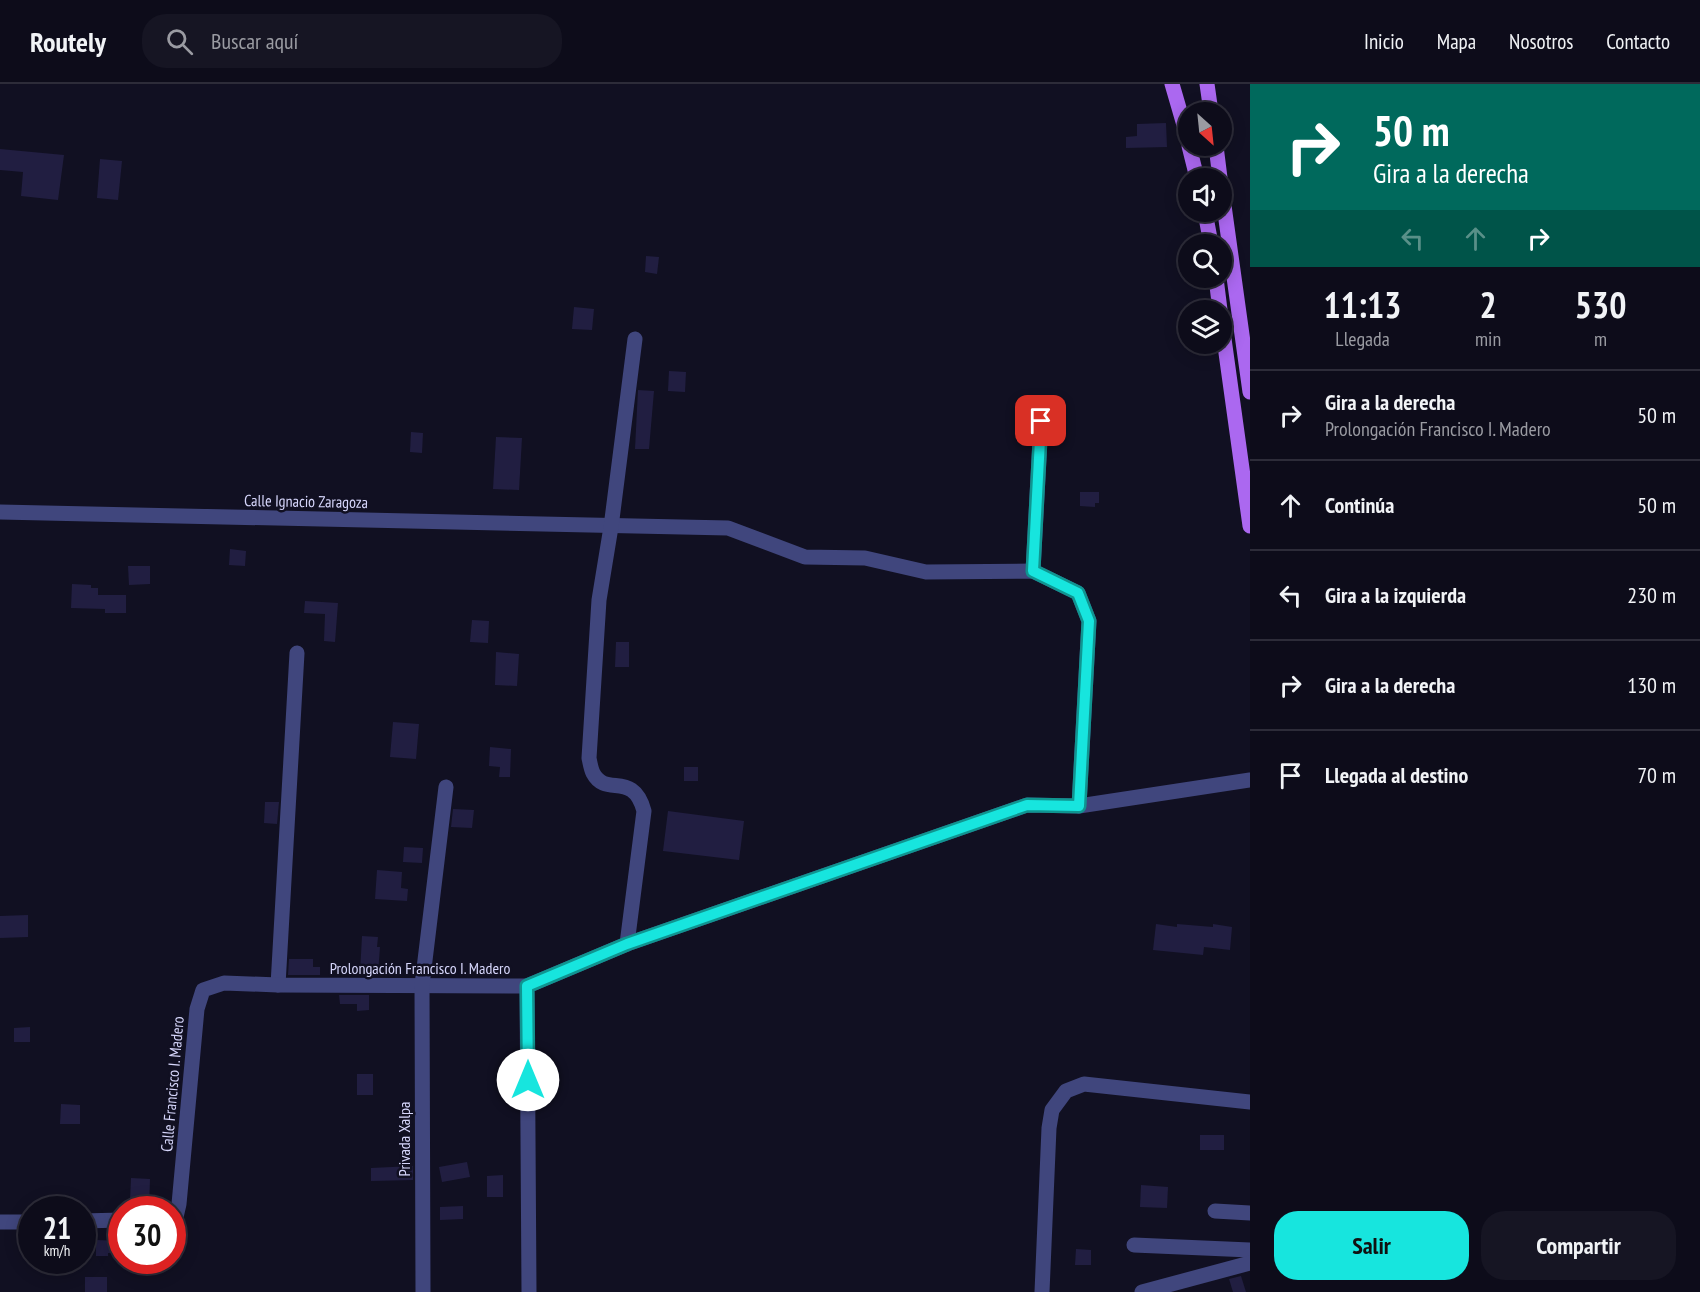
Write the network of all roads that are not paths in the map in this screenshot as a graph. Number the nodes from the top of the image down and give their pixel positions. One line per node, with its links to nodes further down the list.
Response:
1 (1172, 84): 4 (main road)
2 (1207, 84): 3 (main road)
3 (1210, 102)
4 (1178, 105)
5 (1226, 222): 8 (main road)
6 (635, 339): 11 (street)
7 (1226, 354): 12 (main road)
8 (1250, 392)
9 (1041, 421): 13 (street)
10 (0, 512): 11 (street, Calle Ignacio Zaragoza)
11 (611, 526): 13 (street, Calle Ignacio Zaragoza); 18 (street)
12 (1250, 526)
13 (1033, 571): 17 (street)
14 (297, 653): 19 (street)
15 (1250, 780): 17 (street, Prolongación Francisco I. Madero)
16 (446, 787): 20 (street, Privada Xalpa)
17 (1079, 806): 18 (street, Prolongación Francisco I. Madero)
18 (627, 944): 21 (street, Prolongación Francisco I. Madero)
19 (278, 985): 20 (street, Prolongación Francisco I. Madero); 23 (street, Calle Francisco I. Madero)
20 (422, 985): 21 (street, Prolongación Francisco I. Madero); 31 (street, Privada Xalpa)
21 (527, 986): 32 (street)
22 (1250, 1102): 33 (street)
23 (180, 1196)
24 (1215, 1211): 25 (street)
25 (1250, 1213)
26 (0, 1222): 27 (street)
27 (18, 1222)
28 (1134, 1245): 29 (street)
29 (1250, 1250)
30 (1250, 1263): 34 (street)
31 (423, 1292)
32 (529, 1292)
33 (1042, 1292)
34 (1142, 1292)

